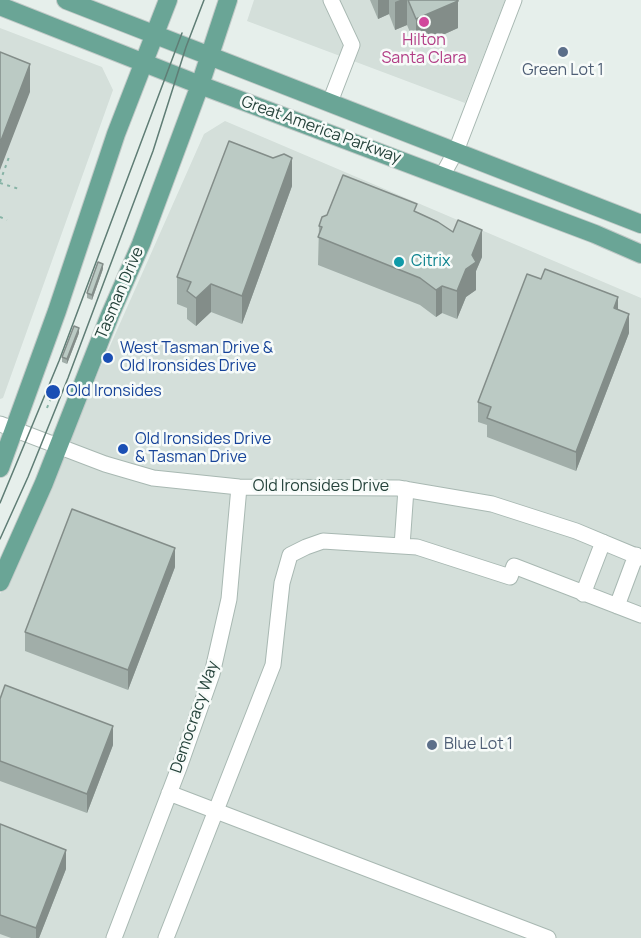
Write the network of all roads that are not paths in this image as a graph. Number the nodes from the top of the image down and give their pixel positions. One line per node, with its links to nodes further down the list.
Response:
1 (66, 0): 7 (main road, Great America Parkway)
2 (168, 0): 7 (main road)
3 (228, 0): 8 (main road, Tasman Drive)
4 (331, 0): 11 (street)
5 (514, 0): 12 (street)
6 (0, 6): 9 (main road, Great America Parkway)
7 (155, 34): 8 (main road, Great America Parkway); 9 (main road)
8 (210, 55): 10 (main road, Tasman Drive); 11 (main road, Great America Parkway)
9 (144, 63): 10 (main road, Great America Parkway); 16 (main road)
10 (200, 86): 13 (main road, Great America Parkway); 17 (main road, Tasman Drive)
11 (330, 102): 12 (main road, Great America Parkway)
12 (456, 151): 13 (street); 14 (main road, Great America Parkway)
13 (442, 176): 15 (main road, Great America Parkway)
14 (641, 224)
15 (641, 254)
16 (7, 426): 17 (street, Old Ironsides Drive); 18 (main road)
17 (59, 446): 19 (street, Old Ironsides Drive); 24 (main road, Tasman Drive)
18 (0, 468)
19 (239, 487): 20 (street, Old Ironsides Drive); 28 (street, Democracy Way)
20 (406, 489): 21 (street, Old Ironsides Drive); 22 (street)
21 (603, 542): 23 (street, Old Ironsides Drive); 25 (street)
22 (402, 546): 25 (street); 29 (street)
23 (638, 556): 26 (street)
24 (0, 582)
25 (583, 594): 26 (street)
26 (617, 606): 27 (street)
27 (641, 615)
28 (170, 793): 29 (street); 30 (street, Democracy Way)
29 (216, 810): 31 (street); 32 (street)
30 (114, 938)
31 (166, 938)
32 (548, 938)

